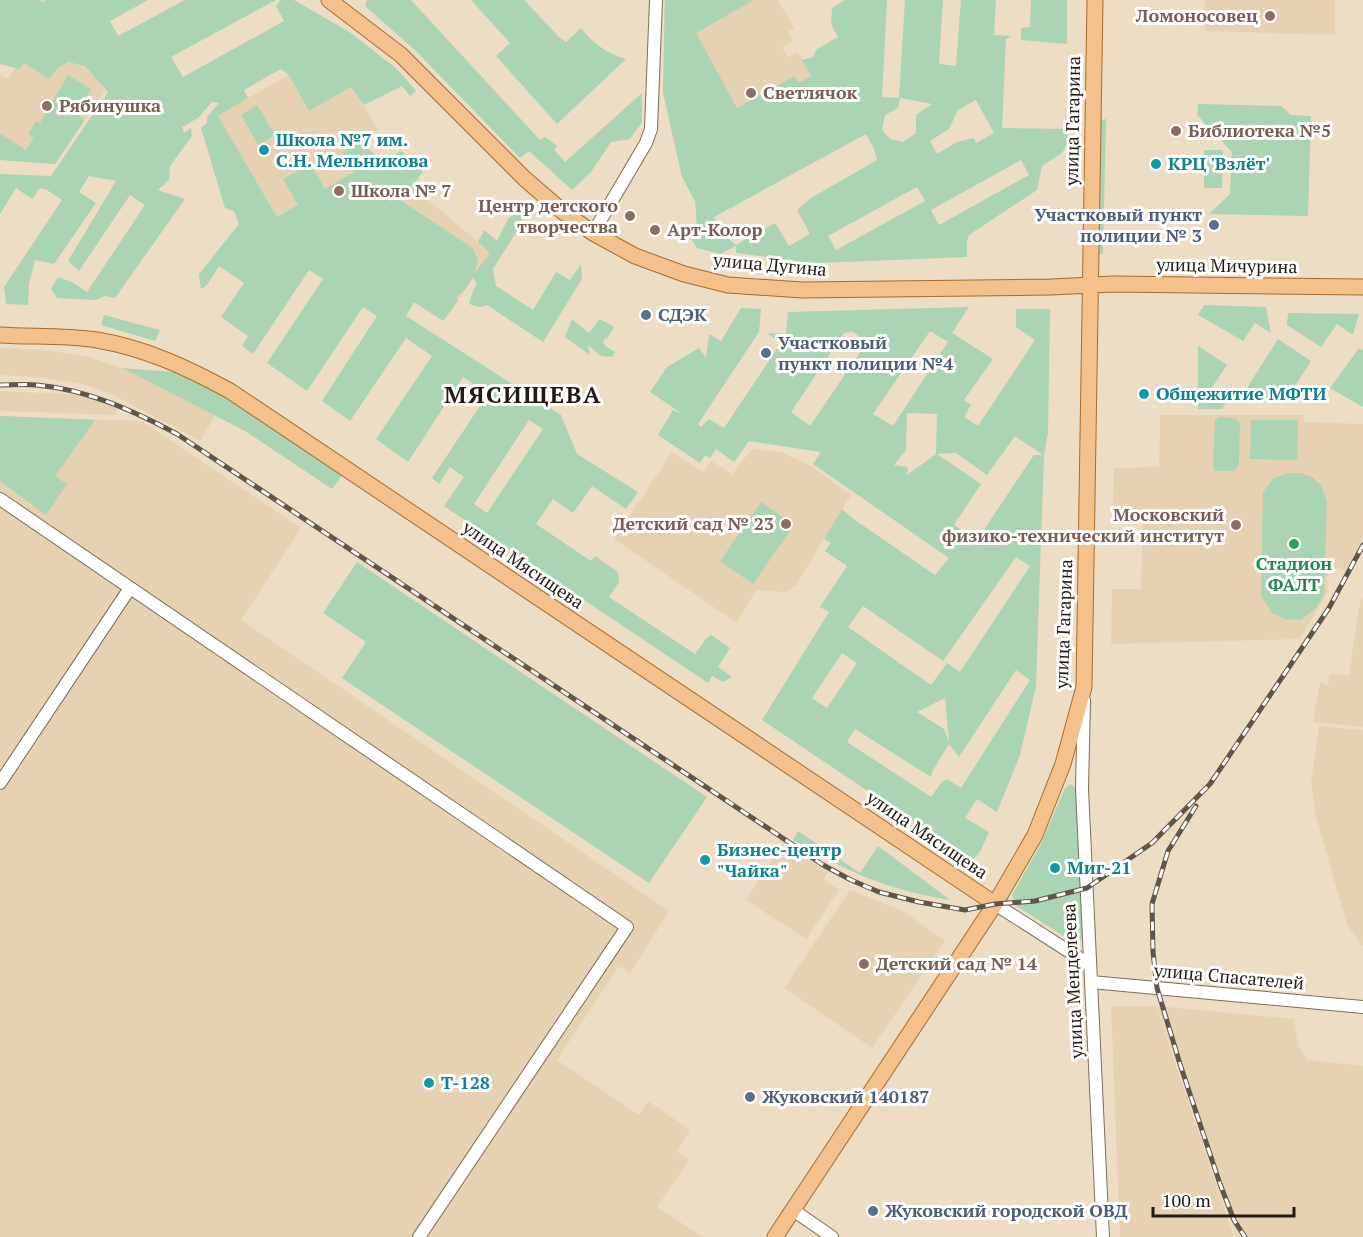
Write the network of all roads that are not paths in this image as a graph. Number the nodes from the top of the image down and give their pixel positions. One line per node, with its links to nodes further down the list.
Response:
1 (329, 0): 4 (main road, улица Дугина)
2 (656, 0): 4 (street)
3 (1095, 0): 5 (main road, улица Гагарина)
4 (593, 233): 5 (main road, улица Дугина)
5 (1090, 285): 6 (main road, улица Мичурина); 10 (main road, улица Гагарина)
6 (1363, 287)
7 (0, 335): 12 (main road, улица Мясищева)
8 (0, 499): 9 (street)
9 (130, 588): 11 (street); 17 (street)
10 (1084, 687): 12 (main road, улица Гагарина); 13 (street, улица Менделеева)
11 (0, 783)
12 (995, 904): 13 (street); 16 (main road, улица Гагарина)
13 (1090, 965): 14 (street, улица Менделеева)
14 (1091, 982): 15 (street, улица Спасателей); 20 (street, улица Менделеева)
15 (1363, 1007)
16 (793, 1210): 18 (main road, улица Гагарина); 19 (street)
17 (419, 1237)
18 (775, 1237)
19 (832, 1237)
20 (1103, 1237)

